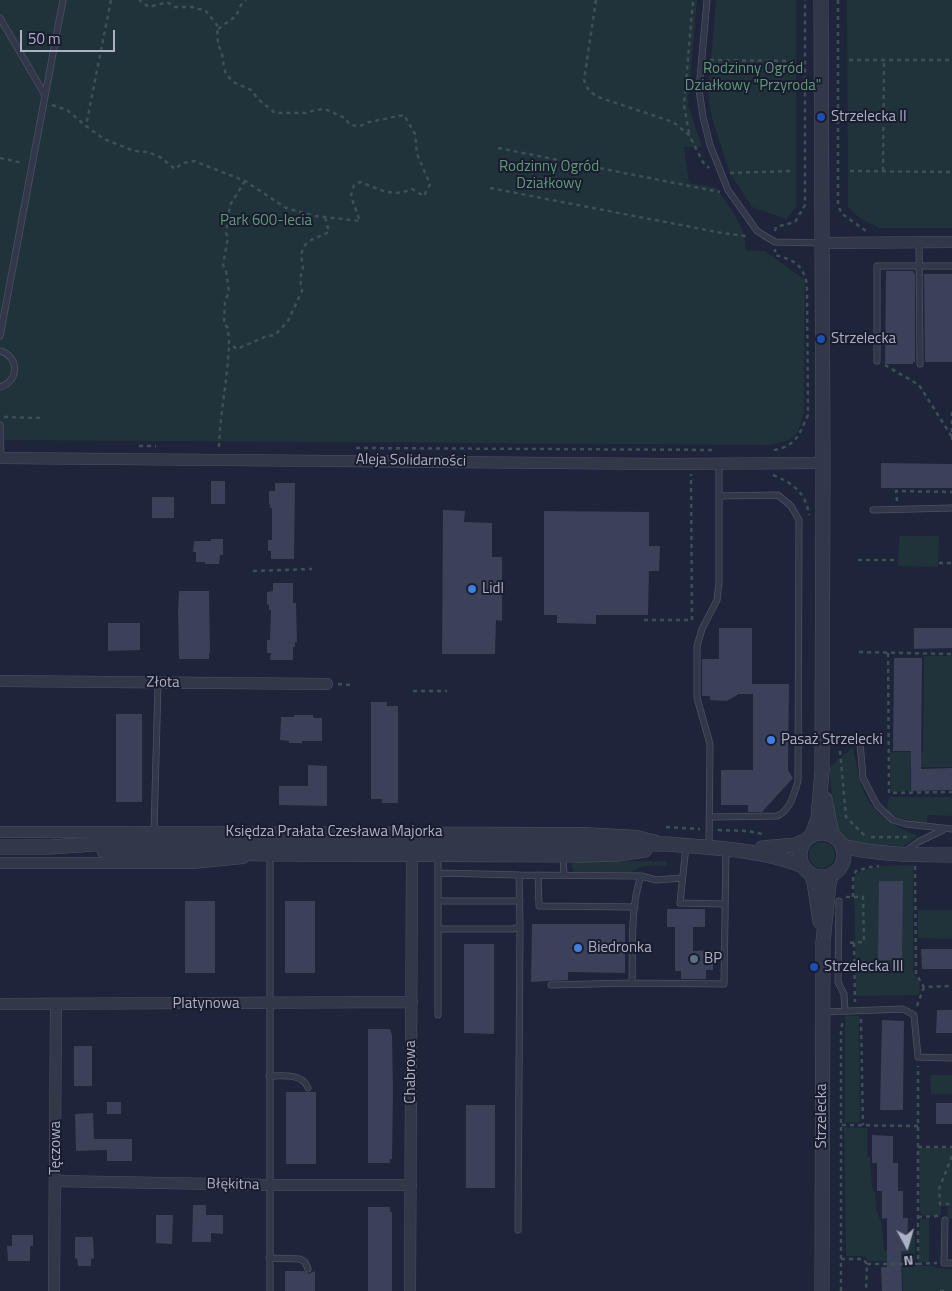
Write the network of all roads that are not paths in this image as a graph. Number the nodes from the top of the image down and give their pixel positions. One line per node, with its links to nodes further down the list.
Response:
1 (63, 0): 5 (lane)
2 (707, 0): 8 (lane)
3 (821, 0): 8 (street)
4 (0, 18): 5 (lane)
5 (45, 94): 11 (lane)
6 (919, 242): 7 (street); 8 (street); 9 (lane)
7 (952, 242)
8 (822, 243): 18 (street)
9 (919, 266): 10 (lane); 13 (lane); 14 (lane)
10 (952, 266)
11 (0, 336)
12 (0, 350): 15 (lane)
13 (876, 360)
14 (920, 364)
15 (0, 387)
16 (0, 425): 17 (lane)
17 (0, 458): 19 (street, Aleja Solidarności)
18 (823, 462): 19 (street, Aleja Solidarności); 27 (street)
19 (719, 463): 20 (lane)
20 (720, 496): 28 (lane); 28 (lane)
21 (952, 508): 22 (lane)
22 (873, 510)
23 (0, 681): 24 (street, Złota)
24 (158, 682): 25 (street, Złota); 32 (lane)
25 (327, 684)
26 (860, 742): 29 (lane)
27 (822, 771): 33 (street); 34 (street)
28 (709, 817): 40 (lane)
29 (943, 830): 30 (lane); 46 (lane)
30 (952, 830)
31 (0, 832): 32 (street, Księdza Prałata Czesława Majorka)
32 (154, 832): 35 (street, Księdza Prałata Czesława Majorka)
33 (832, 835): 34 (street); 37 (street)
34 (808, 838): 41 (street, Księdza Prałata Czesława Majorka); 49 (street)
35 (667, 844): 36 (street, Księdza Prałata Czesława Majorka); 39 (street, Księdza Prałata Czesława Majorka); 45 (street, Księdza Prałata Czesława Majorka)
36 (686, 846): 40 (street, Księdza Prałata Czesława Majorka); 56 (lane)
37 (842, 846): 46 (street); 50 (street)
38 (0, 847): 39 (street, Księdza Prałata Czesława Majorka)
39 (51, 847): 42 (street, Księdza Prałata Czesława Majorka)
40 (709, 848): 41 (street, Księdza Prałata Czesława Majorka)
41 (733, 850): 49 (street, Księdza Prałata Czesława Majorka); 60 (lane)
42 (270, 854): 43 (street, Księdza Prałata Czesława Majorka); 48 (street, Księdza Prałata Czesława Majorka); 68 (lane)
43 (412, 854): 44 (street, Księdza Prałata Czesława Majorka); 67 (street, Chabrowa)
44 (438, 854): 45 (street, Księdza Prałata Czesława Majorka); 51 (lane)
45 (563, 854): 54 (lane)
46 (909, 855): 47 (street); 50 (street)
47 (952, 855)
48 (0, 863)
49 (807, 870): 50 (street); 64 (street, Strzelecka)
50 (836, 870): 64 (street, Strzelecka)
51 (438, 873): 52 (lane); 57 (lane)
52 (519, 875): 53 (lane); 58 (lane)
53 (538, 875): 54 (lane); 61 (lane)
54 (564, 875): 55 (lane)
55 (641, 876): 56 (lane); 61 (lane)
56 (682, 878): 60 (lane)
57 (438, 901): 58 (lane); 63 (lane)
58 (520, 901): 62 (lane)
59 (839, 901): 71 (lane)
60 (724, 904): 65 (lane)
61 (635, 907): 65 (lane)
62 (520, 925): 63 (lane); 81 (lane)
63 (438, 929): 73 (lane)
64 (823, 942): 72 (street, Strzelecka)
65 (632, 983): 66 (lane)
66 (551, 985)
67 (412, 1002): 68 (street, Platynowa); 79 (street, Chabrowa)
68 (269, 1003): 70 (street, Platynowa); 75 (lane)
69 (0, 1004): 70 (street, Platynowa)
70 (56, 1005): 77 (street, Tęczowa)
71 (845, 1011): 72 (lane); 74 (lane)
72 (822, 1012): 88 (street, Strzelecka)
73 (438, 1015)
74 (952, 1058)
75 (269, 1076): 76 (lane); 78 (lane)
76 (308, 1088)
77 (56, 1181): 78 (street, Błękitna); 85 (street, Tęczowa)
78 (269, 1185): 79 (street, Błękitna); 82 (lane)
79 (411, 1185): 87 (street, Chabrowa)
80 (944, 1218): 83 (lane)
81 (518, 1230)
82 (269, 1258): 84 (lane); 86 (lane)
83 (952, 1264)
84 (308, 1269)
85 (54, 1291)
86 (270, 1291)
87 (410, 1291)
88 (822, 1291)

